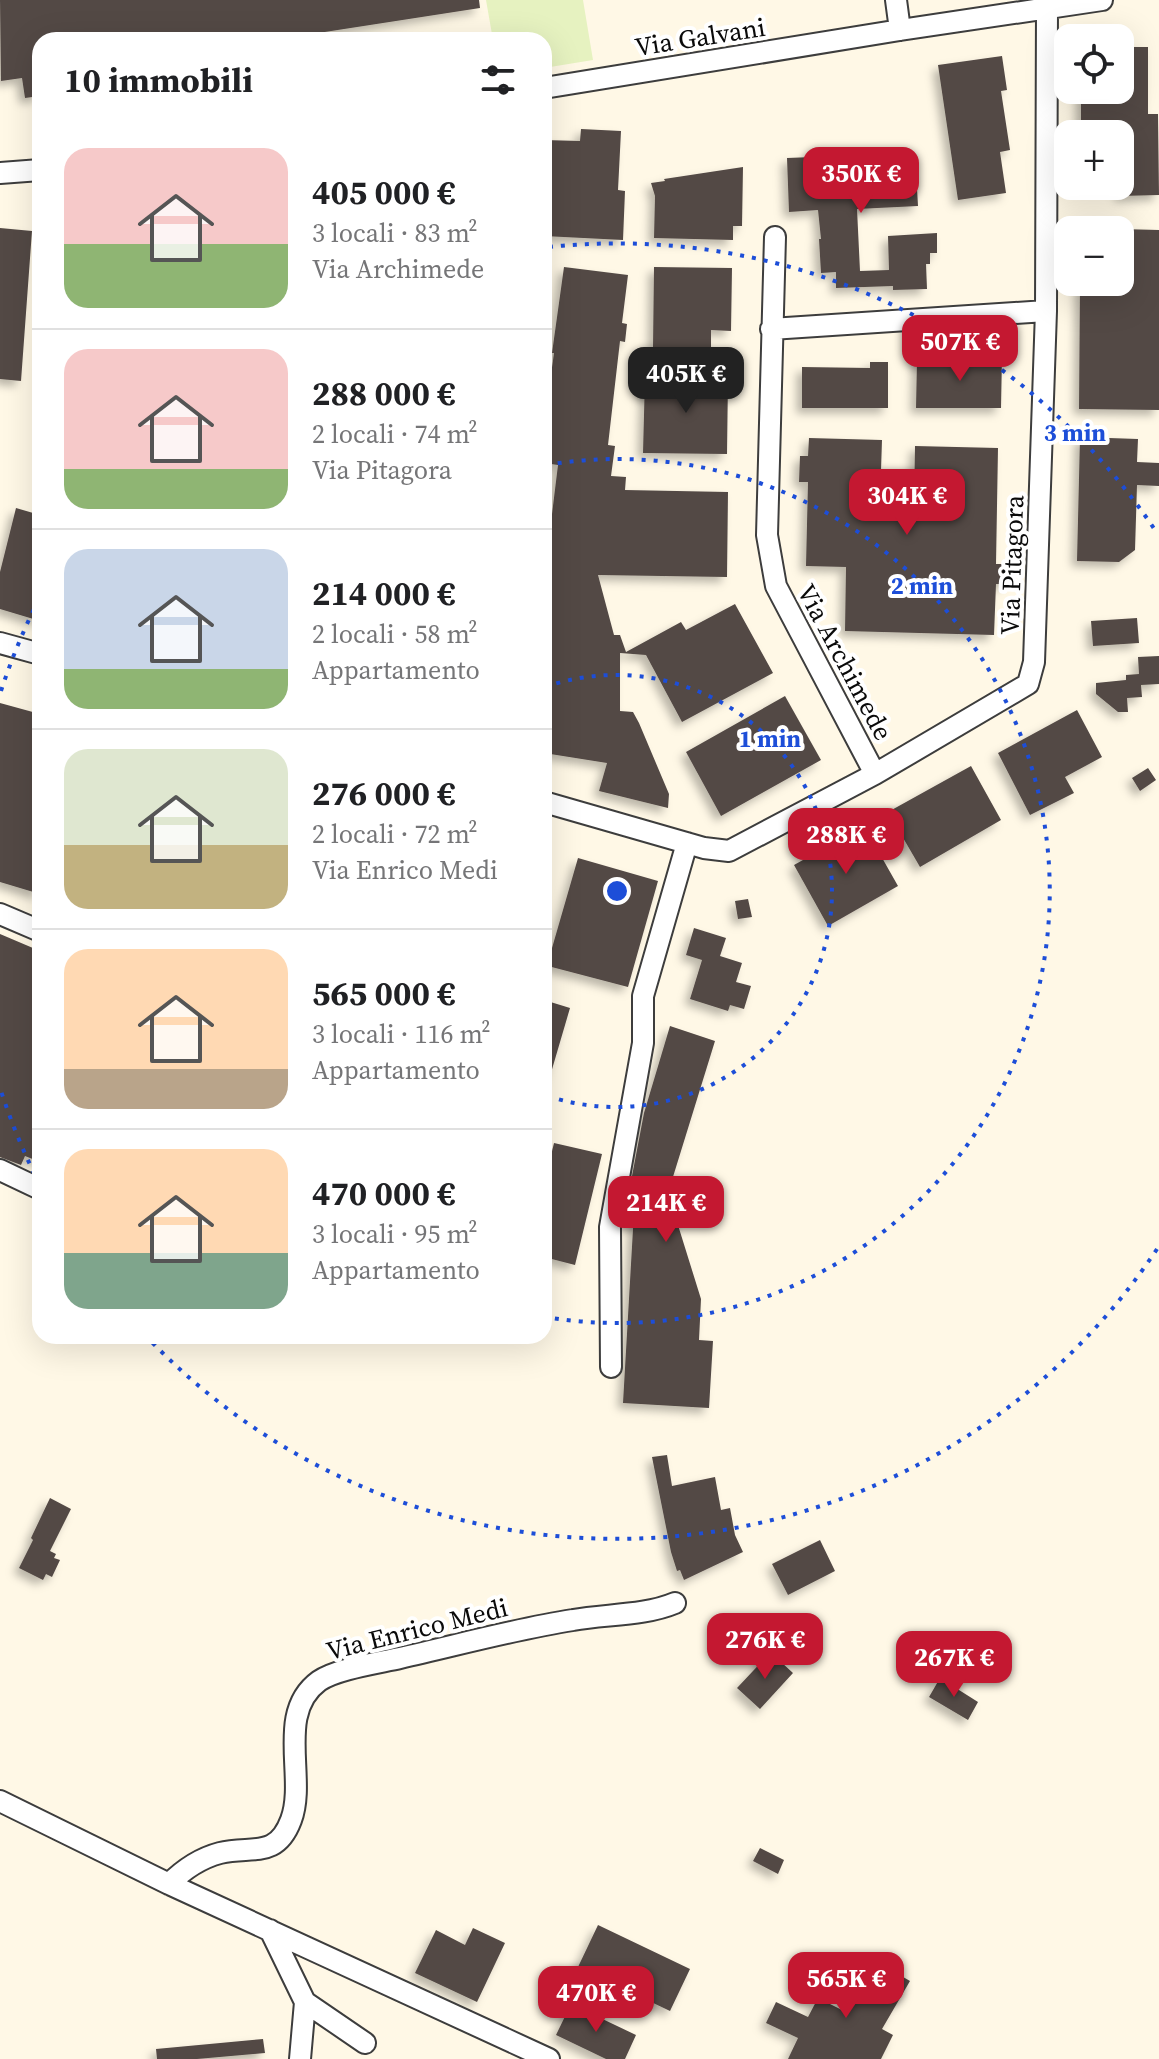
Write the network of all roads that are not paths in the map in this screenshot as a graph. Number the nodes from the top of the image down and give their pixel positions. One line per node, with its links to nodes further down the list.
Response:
1 (896, 0): 4 (street)
2 (1102, 0): 3 (street, Via Galvani)
3 (1047, 8): 4 (street, Via Galvani); 9 (street, Via Pitagora)
4 (900, 30): 5 (street, Via Galvani)
5 (552, 87)
6 (32, 171): 7 (street)
7 (0, 173)
8 (775, 237): 10 (street, Via Archimede)
9 (1046, 311): 10 (street); 13 (street, Via Pitagora)
10 (771, 329): 13 (street, Via Archimede)
11 (0, 643): 12 (street)
12 (32, 652)
13 (875, 774): 15 (street, Via Pitagora)
14 (552, 804): 15 (street, Via Pitagora)
15 (687, 843): 20 (street)
16 (0, 914): 17 (street)
17 (32, 928)
18 (0, 1170): 19 (street)
19 (32, 1185)
20 (611, 1367)
21 (675, 1603): 23 (street, Via Enrico Medi)
22 (0, 1801): 23 (street)
23 (169, 1884): 24 (street)
24 (270, 1930): 25 (street); 28 (street)
25 (305, 2002): 26 (street); 27 (street)
26 (365, 2043)
27 (300, 2059)
28 (549, 2059)

